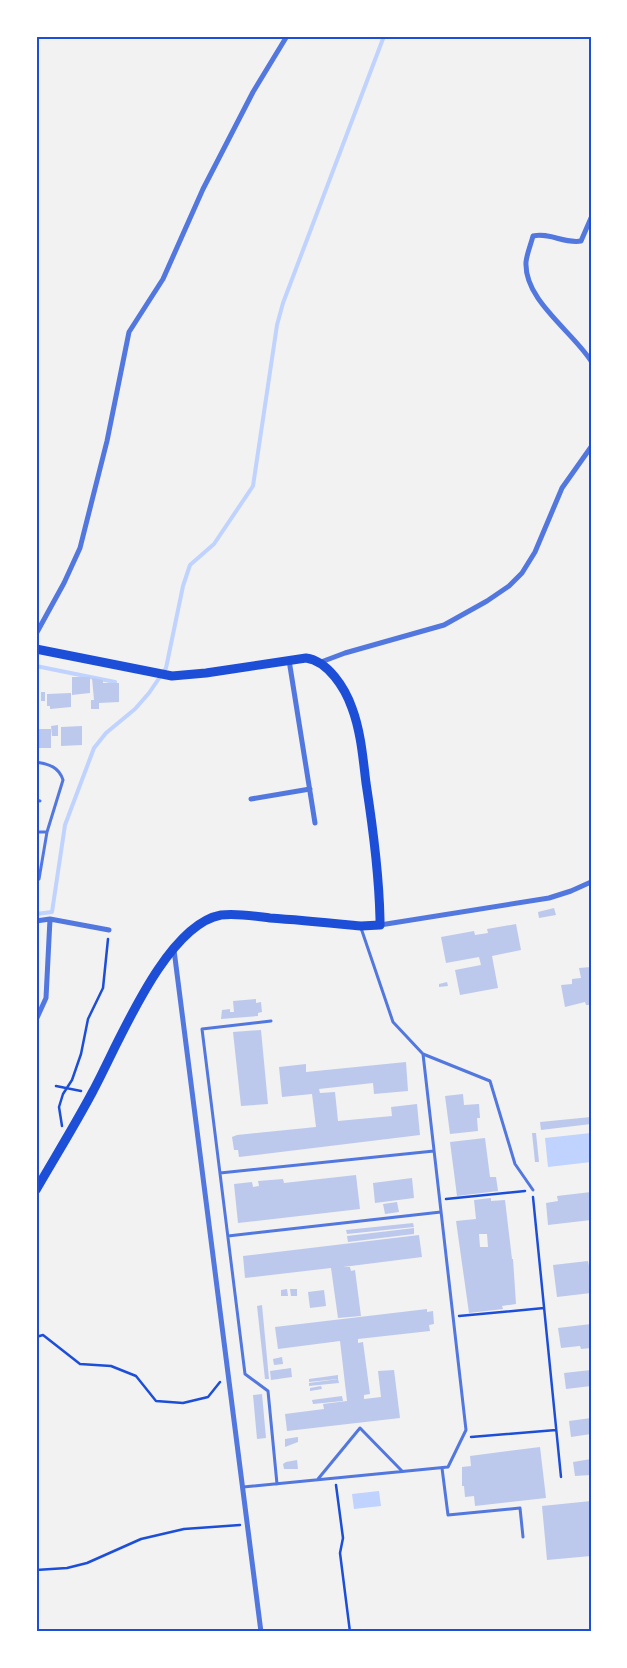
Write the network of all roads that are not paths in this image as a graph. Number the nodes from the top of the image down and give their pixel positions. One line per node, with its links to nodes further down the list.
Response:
1 (287, 36): 5 (street)
2 (591, 218): 3 (street)
3 (591, 361)
4 (591, 447): 8 (street)
5 (36, 634)
6 (36, 649): 7 (main road)
7 (289, 660): 8 (main road); 10 (street)
8 (321, 662): 19 (main road)
9 (36, 762): 14 (lane)
10 (310, 789): 11 (street); 12 (street)
11 (251, 799)
12 (315, 823)
13 (36, 832): 14 (lane)
14 (46, 832): 15 (lane)
15 (36, 881)
16 (590, 884): 19 (street)
17 (50, 919): 18 (street); 21 (street); 23 (street)
18 (36, 921)
19 (380, 925): 20 (main road)
20 (361, 926): 22 (main road); 25 (lane)
21 (110, 930)
22 (174, 949): 28 (main road); 36 (street)
23 (36, 1020)
24 (271, 1022): 27 (lane)
25 (423, 1054): 26 (lane); 29 (lane)
26 (434, 1151): 27 (lane); 30 (lane)
27 (220, 1173): 31 (lane)
28 (36, 1190)
29 (533, 1190)
30 (441, 1212): 31 (lane); 32 (lane)
31 (228, 1236): 35 (lane)
32 (442, 1468): 33 (lane); 37 (lane)
33 (403, 1472): 34 (lane); 34 (lane)
34 (318, 1480): 35 (lane)
35 (278, 1484): 36 (lane)
36 (242, 1487): 38 (street)
37 (522, 1537)
38 (260, 1632)

